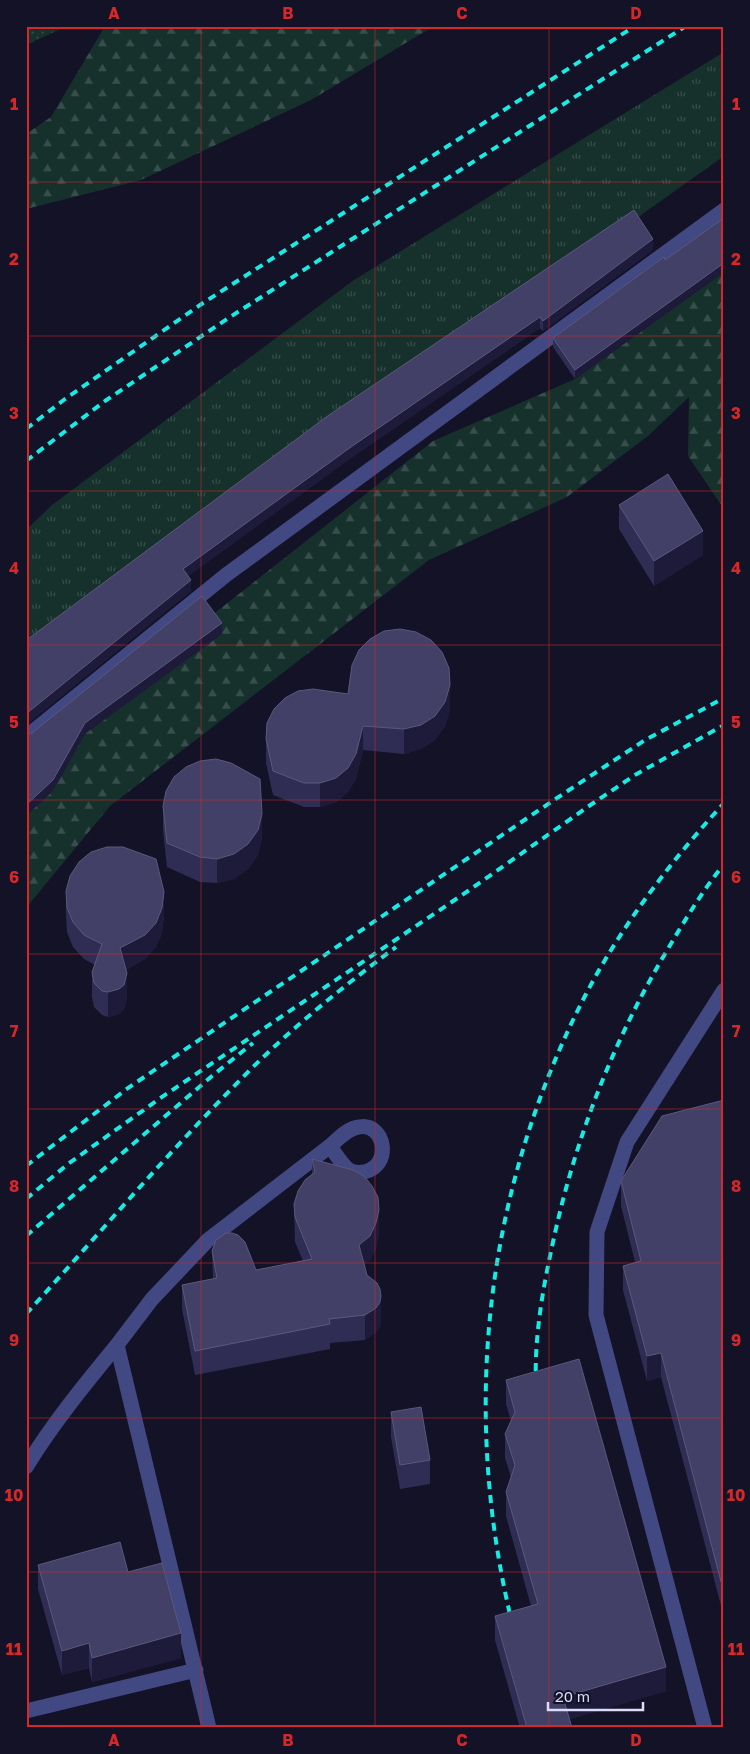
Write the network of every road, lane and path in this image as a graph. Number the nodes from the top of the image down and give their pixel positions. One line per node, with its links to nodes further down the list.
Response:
1 (724, 210): 2 (lane)
2 (26, 737)
3 (724, 990): 10 (lane)
4 (330, 1146): 5 (lane)
5 (117, 1345): 6 (lane); 7 (lane)
6 (26, 1467)
7 (196, 1670): 8 (lane); 9 (lane)
8 (26, 1712)
9 (209, 1728)
10 (705, 1728)

